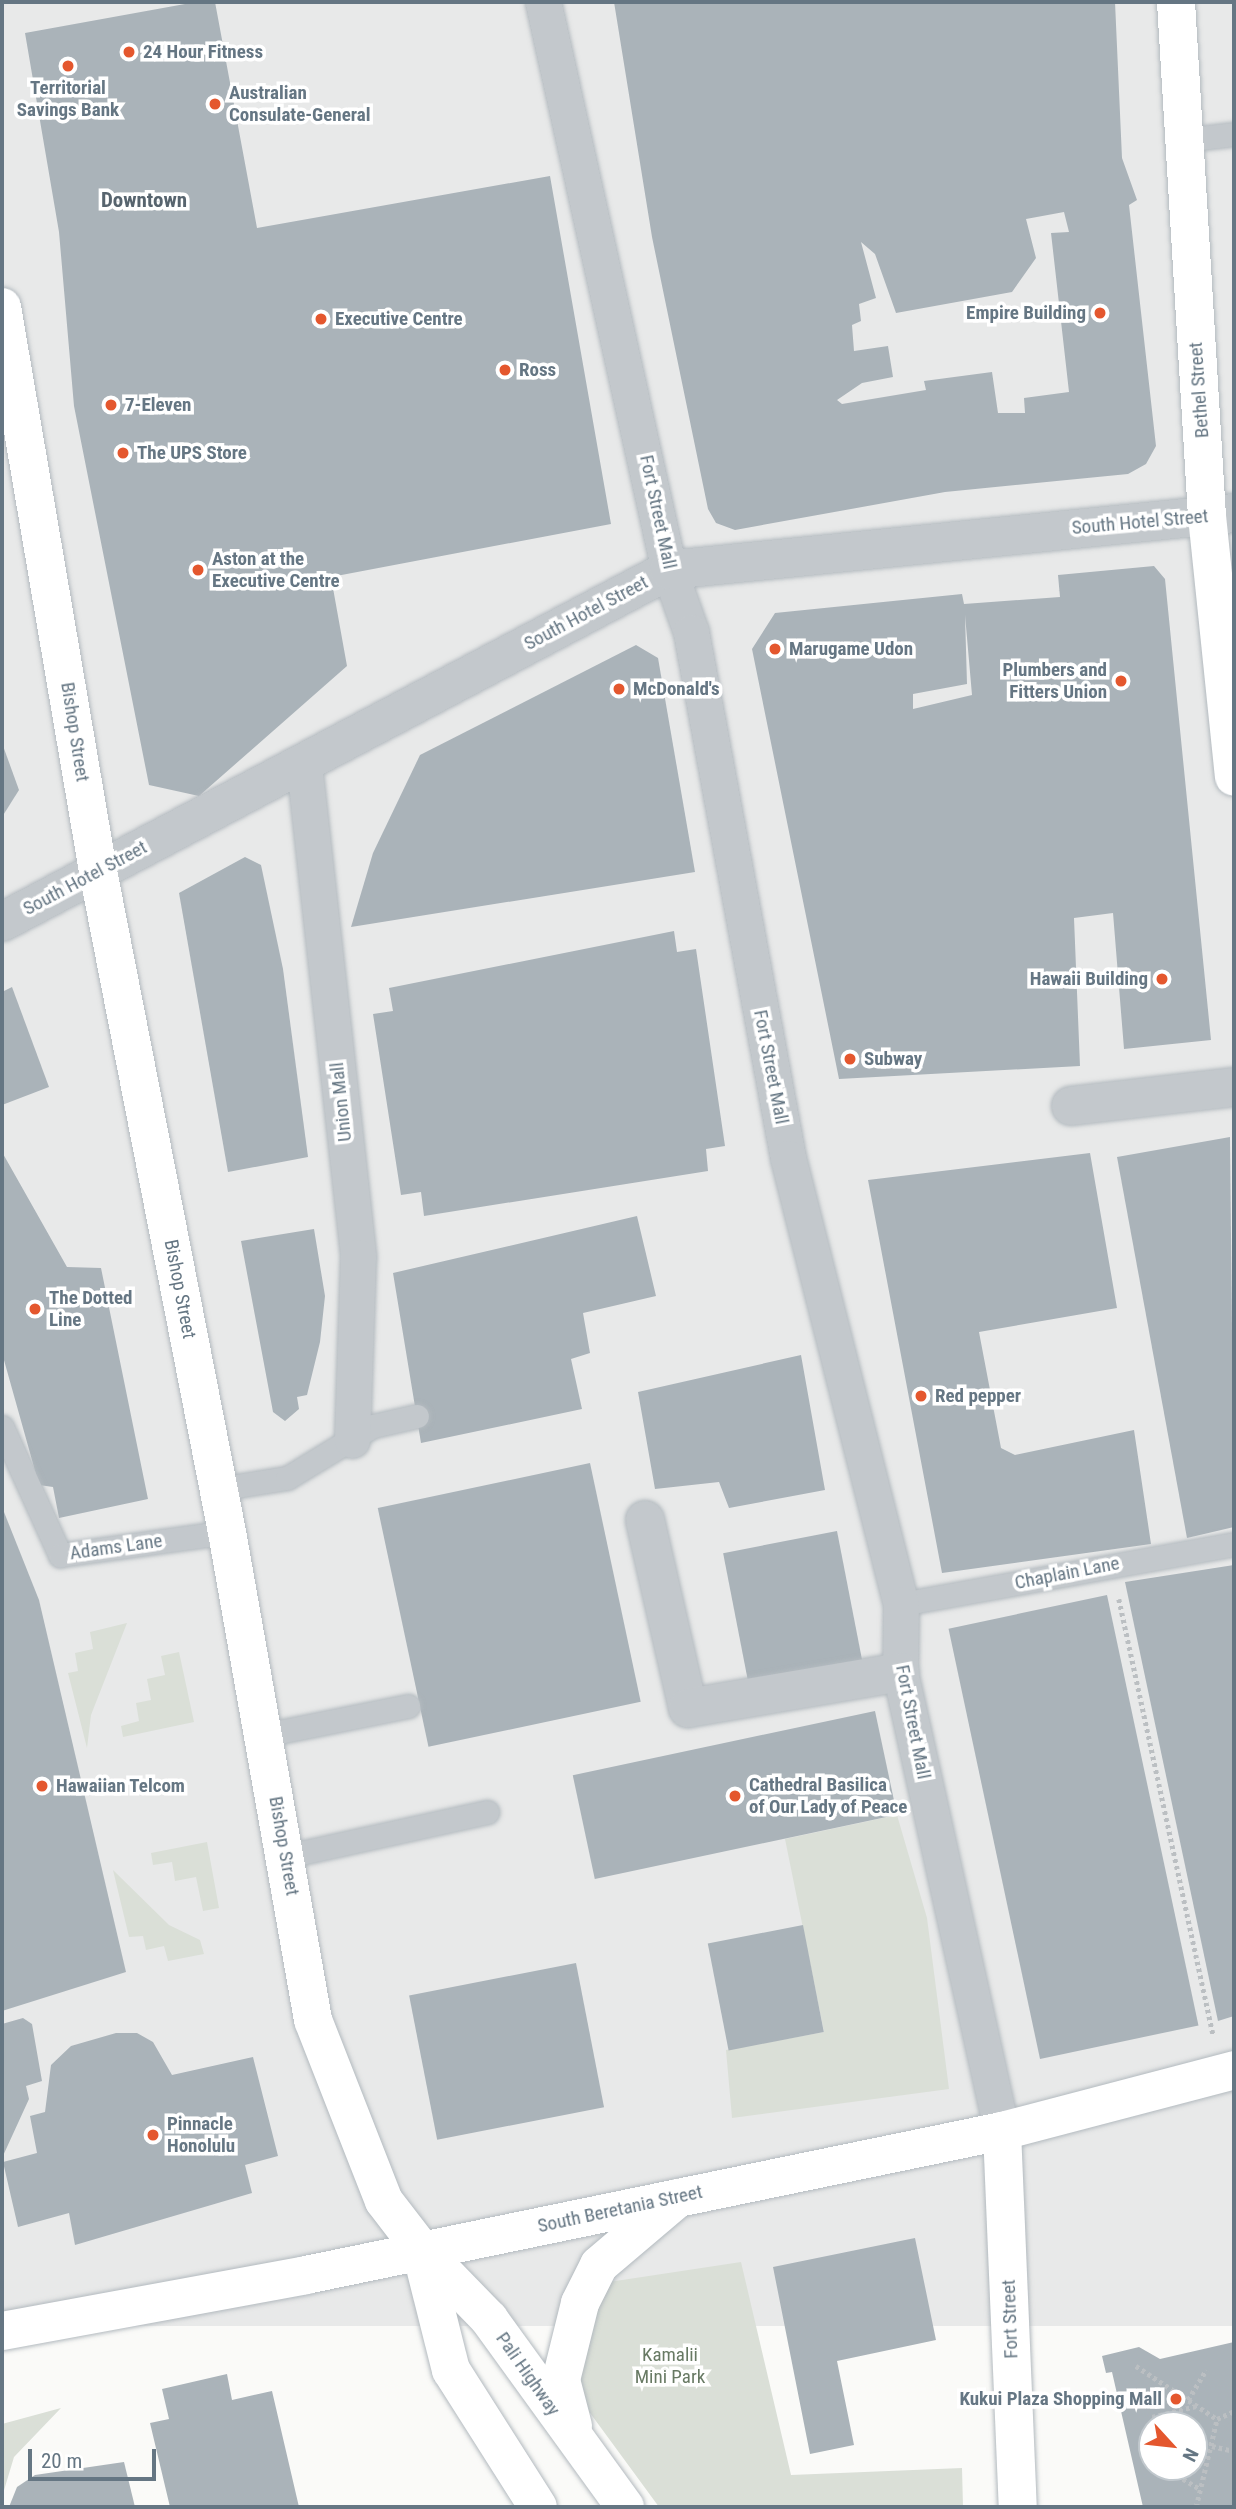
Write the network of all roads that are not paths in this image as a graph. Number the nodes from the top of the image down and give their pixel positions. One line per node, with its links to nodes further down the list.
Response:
1 (543, 2): 7 (street, Fort Street Mall)
2 (1176, 2): 4 (main road, Bethel Street)
3 (1234, 134): 4 (lane)
4 (1183, 140): 6 (main road, Bethel Street)
5 (2, 307): 10 (main road, Bishop Street)
6 (1221, 515): 7 (street, South Hotel Street); 9 (main road, Bethel Street)
7 (669, 570): 8 (street, South Hotel Street); 21 (street, Fort Street Mall)
8 (304, 765): 10 (street, South Hotel Street); 16 (street, Union Mall)
9 (1234, 778)
10 (98, 871): 11 (street, South Hotel Street); 17 (main road, Bishop Street)
11 (2, 922)
12 (1234, 1087): 13 (street)
13 (1072, 1106)
14 (417, 1416): 16 (lane)
15 (2, 1427): 19 (lane, Adams Lane)
16 (352, 1440): 17 (lane)
17 (218, 1489): 19 (main road, Bishop Street)
18 (645, 1520): 22 (street)
19 (227, 1532): 24 (main road, Bishop Street)
20 (1234, 1544): 21 (lane, Chaplain Lane)
21 (901, 1604): 22 (street, Fort Street Mall)
22 (900, 1672): 28 (street, Fort Street Mall)
23 (408, 1706): 24 (lane)
24 (264, 1735): 26 (main road, Bishop Street)
25 (487, 1812): 26 (lane)
26 (287, 1856): 30 (main road, Bishop Street)
27 (1228, 2072): 28 (main road, South Beretania Street)
28 (1002, 2131): 29 (main road, South Beretania Street); 35 (main road, Fort Street)
29 (679, 2197): 30 (main road, South Beretania Street); 32 (main road)
30 (421, 2249): 31 (main road, South Beretania Street); 32 (main road, Pali Highway); 33 (main road)
31 (2, 2331)
32 (578, 2446): 34 (main road, Pali Highway)
33 (538, 2507)
34 (625, 2507)
35 (1018, 2507)

